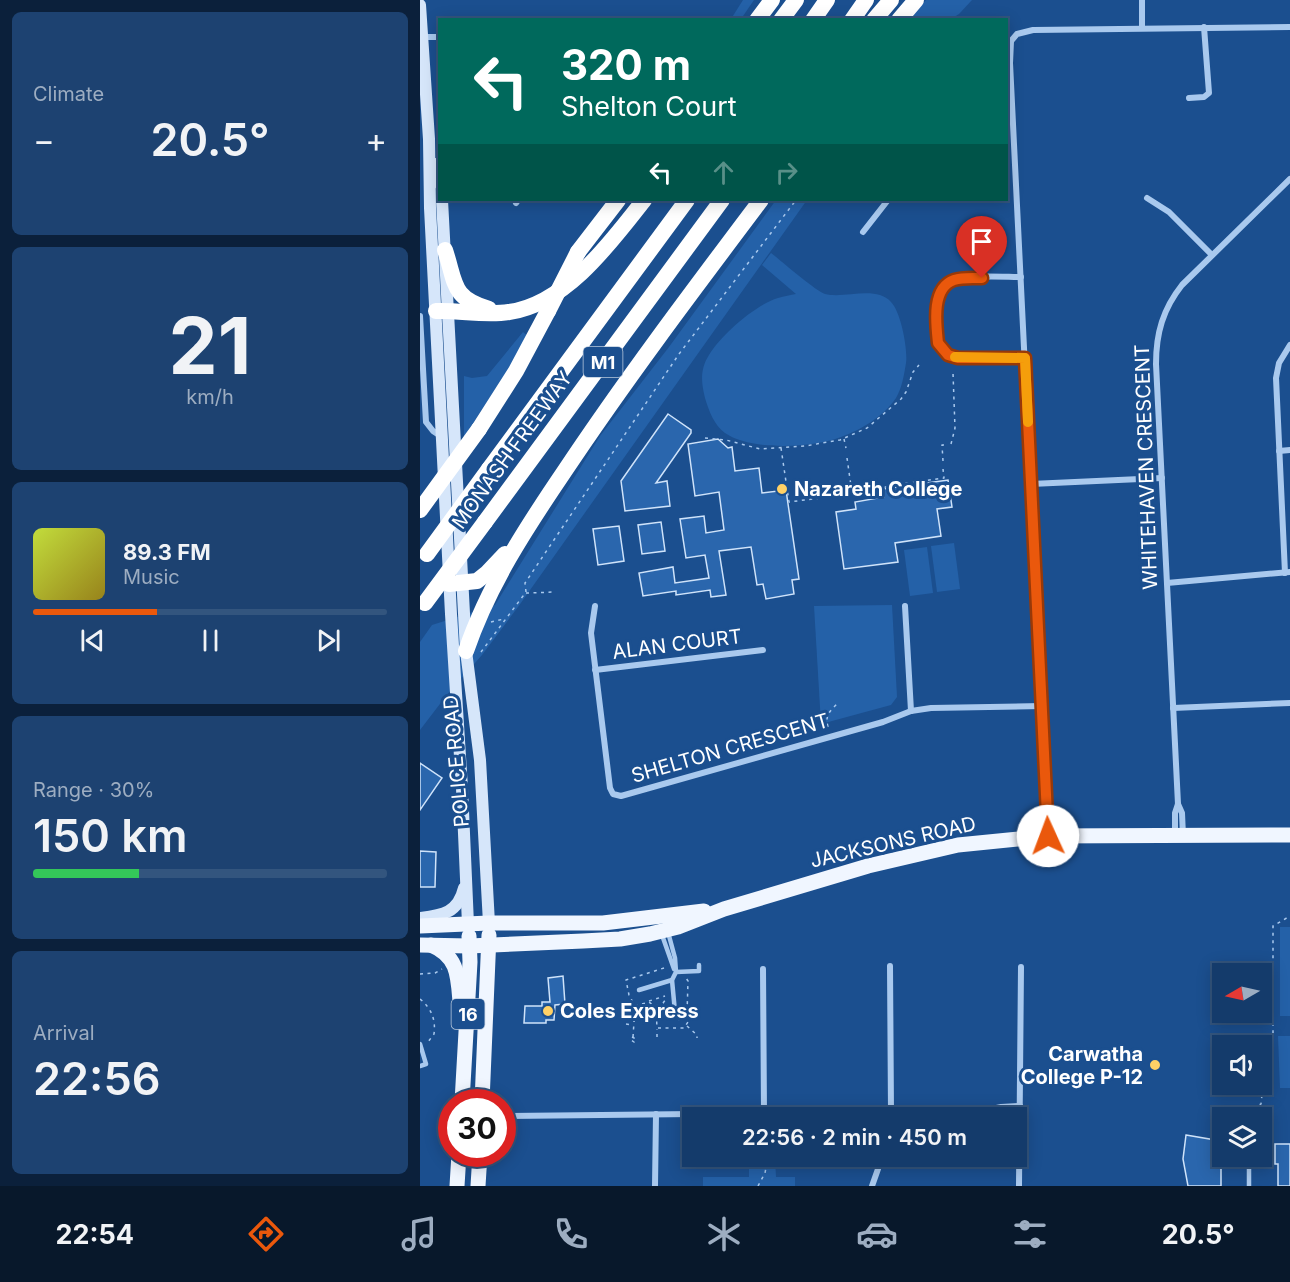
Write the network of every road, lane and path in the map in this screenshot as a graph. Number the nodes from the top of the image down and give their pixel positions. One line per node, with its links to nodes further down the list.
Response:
1 (772, 0): 9 (highway)
2 (796, 0): 10 (highway)
3 (827, 0): 11 (highway)
4 (866, 0): 12 (highway)
5 (891, 0): 13 (highway)
6 (916, 0): 14 (highway)
7 (1142, 0): 17 (street)
8 (420, 5): 18 (main road, POLICE ROAD / 16)
9 (758, 18)
10 (782, 18)
11 (814, 18)
12 (853, 18)
13 (876, 18)
14 (901, 18)
15 (1203, 27): 16 (street); 17 (street); 21 (street)
16 (1290, 27)
17 (1142, 28): 20 (street)
18 (421, 37): 19 (street); 22 (main road, POLICE ROAD / 16)
19 (438, 37)
20 (1009, 39): 24 (street)
21 (1189, 98)
22 (425, 139): 25 (main road, POLICE ROAD / 16); 41 (main road, POLICE ROAD / 16)
23 (1008, 161): 24 (street)
24 (1015, 161): 39 (street)
25 (438, 178)
26 (1290, 179): 38 (street, WHITEHAVEN CRESCENT)
27 (1147, 198): 38 (street)
28 (442, 201): 37 (main road, POLICE ROAD / 16)
29 (617, 201): 62 (highway, bridge)
30 (643, 201): 40 (highway)
31 (686, 201): 64 (highway, MONASH FREEWAY / M1, bridge)
32 (720, 201): 70 (highway, MONASH FREEWAY / M1, bridge)
33 (760, 201): 63 (highway)
34 (795, 201): 68 (path)
35 (887, 201): 36 (street)
36 (864, 232)
37 (445, 250): 40 (highway); 41 (main road, POLICE ROAD / 16)
38 (1212, 255): 59 (street, WHITEHAVEN CRESCENT)
39 (1021, 277): 43 (street); 43 (street)
40 (508, 312): 41 (highway)
41 (435, 313): 46 (main road, POLICE ROAD / 16); 47 (main road, POLICE ROAD / 16); 47 (street)
42 (1290, 345): 55 (street)
43 (1025, 358): 60 (street)
44 (920, 365): 49 (path)
45 (953, 373): 51 (path)
46 (455, 415): 47 (lane); 66 (main road, POLICE ROAD / 16)
47 (443, 437): 66 (main road, POLICE ROAD / 16)
48 (705, 438): 52 (path)
49 (844, 439): 52 (path); 53 (path)
50 (944, 444): 57 (path)
51 (951, 444)
52 (781, 448): 61 (path)
53 (846, 448)
54 (1290, 450): 55 (street)
55 (1279, 451): 65 (street)
56 (847, 458): 61 (path)
57 (943, 461)
58 (943, 469): 61 (path)
59 (1162, 478): 60 (street); 67 (street, WHITEHAVEN CRESCENT)
60 (1031, 484): 80 (street)
61 (852, 494)
62 (420, 510)
63 (522, 535): 66 (highway); 76 (highway)
64 (424, 559)
65 (1287, 573): 67 (street)
66 (457, 583): 76 (main road, POLICE ROAD / 16); 85 (main road, POLICE ROAD / 16)
67 (1167, 583): 81 (street, WHITEHAVEN CRESCENT)
68 (526, 592): 69 (path); 73 (path)
69 (555, 592)
70 (422, 606)
71 (595, 606): 77 (street, SHELTON CRESCENT)
72 (905, 606): 82 (street)
73 (505, 619): 74 (path); 76 (path)
74 (486, 623)
75 (763, 650): 77 (street, ALAN COURT)
76 (471, 654): 84 (main road, POLICE ROAD / 16)
77 (595, 670): 83 (street, SHELTON CRESCENT)
78 (838, 703): 83 (path)
79 (1290, 703): 81 (street)
80 (1042, 706): 82 (street, SHELTON CRESCENT); 87 (street)
81 (1173, 708): 88 (street, WHITEHAVEN CRESCENT)
82 (911, 711): 83 (street, SHELTON CRESCENT)
83 (831, 737)
84 (480, 760): 85 (main road); 93 (main road, POLICE ROAD / 16)
85 (462, 789): 89 (main road, POLICE ROAD / 16)
86 (1290, 835): 88 (main road, JACKSONS ROAD)
87 (1048, 836): 88 (main road, JACKSONS ROAD); 90 (main road, JACKSONS ROAD)
88 (1179, 836)
89 (466, 880): 92 (main road); 94 (main road, POLICE ROAD / 16)
90 (724, 909): 93 (main road, JACKSONS ROAD); 96 (main road, JACKSONS ROAD)
91 (1290, 916): 137 (path)
92 (420, 918)
93 (489, 923): 94 (main road, JACKSONS ROAD); 98 (main road, POLICE ROAD / 16)
94 (468, 924): 95 (main road, JACKSONS ROAD); 99 (main road, POLICE ROAD / 16)
95 (420, 926)
96 (664, 930): 98 (main road, JACKSONS ROAD); 107 (lane)
97 (425, 945): 99 (main road, JACKSONS ROAD); 130 (main road)
98 (489, 945): 99 (main road, JACKSONS ROAD); 132 (main road, POLICE ROAD / 16)
99 (469, 946): 130 (main road, POLICE ROAD / 16)
100 (438, 964): 105 (path)
101 (699, 965): 107 (lane)
102 (890, 966): 135 (street)
103 (1021, 967): 133 (street)
104 (667, 968): 115 (path)
105 (442, 969): 108 (path); 109 (path)
106 (764, 969): 134 (street)
107 (676, 972): 111 (lane)
108 (420, 974)
109 (447, 974)
110 (684, 975): 121 (path)
111 (672, 980): 112 (lane); 117 (lane)
112 (639, 990)
113 (420, 999): 128 (path)
114 (649, 1002): 115 (path); 116 (path); 116 (path)
115 (635, 1006): 122 (path)
116 (655, 1006): 124 (path)
117 (675, 1012): 118 (lane); 119 (lane)
118 (666, 1015)
119 (679, 1018)
120 (626, 1024): 122 (path)
121 (687, 1025): 124 (path); 127 (path)
122 (634, 1026): 123 (path); 125 (path)
123 (638, 1027)
124 (657, 1028): 126 (path)
125 (627, 1035)
126 (657, 1036)
127 (697, 1038)
128 (421, 1045): 129 (lane)
129 (420, 1066)
130 (463, 1083): 131 (main road, POLICE ROAD / 16)
131 (461, 1089)
132 (483, 1089)
133 (1020, 1106): 136 (street)
134 (764, 1107)
135 (891, 1107)
136 (1001, 1107)
137 (1255, 1107)
138 (656, 1114): 139 (street); 140 (street); 149 (street)
139 (682, 1114)
140 (516, 1116)
141 (455, 1167): 147 (main road)
142 (479, 1167): 148 (main road)
143 (766, 1167): 150 (path)
144 (878, 1167): 151 (street)
145 (1019, 1167): 152 (street)
146 (1249, 1167): 153 (lane)
147 (457, 1186)
148 (478, 1186)
149 (655, 1186)
150 (758, 1186)
151 (872, 1186)
152 (1019, 1186)
153 (1249, 1186)

